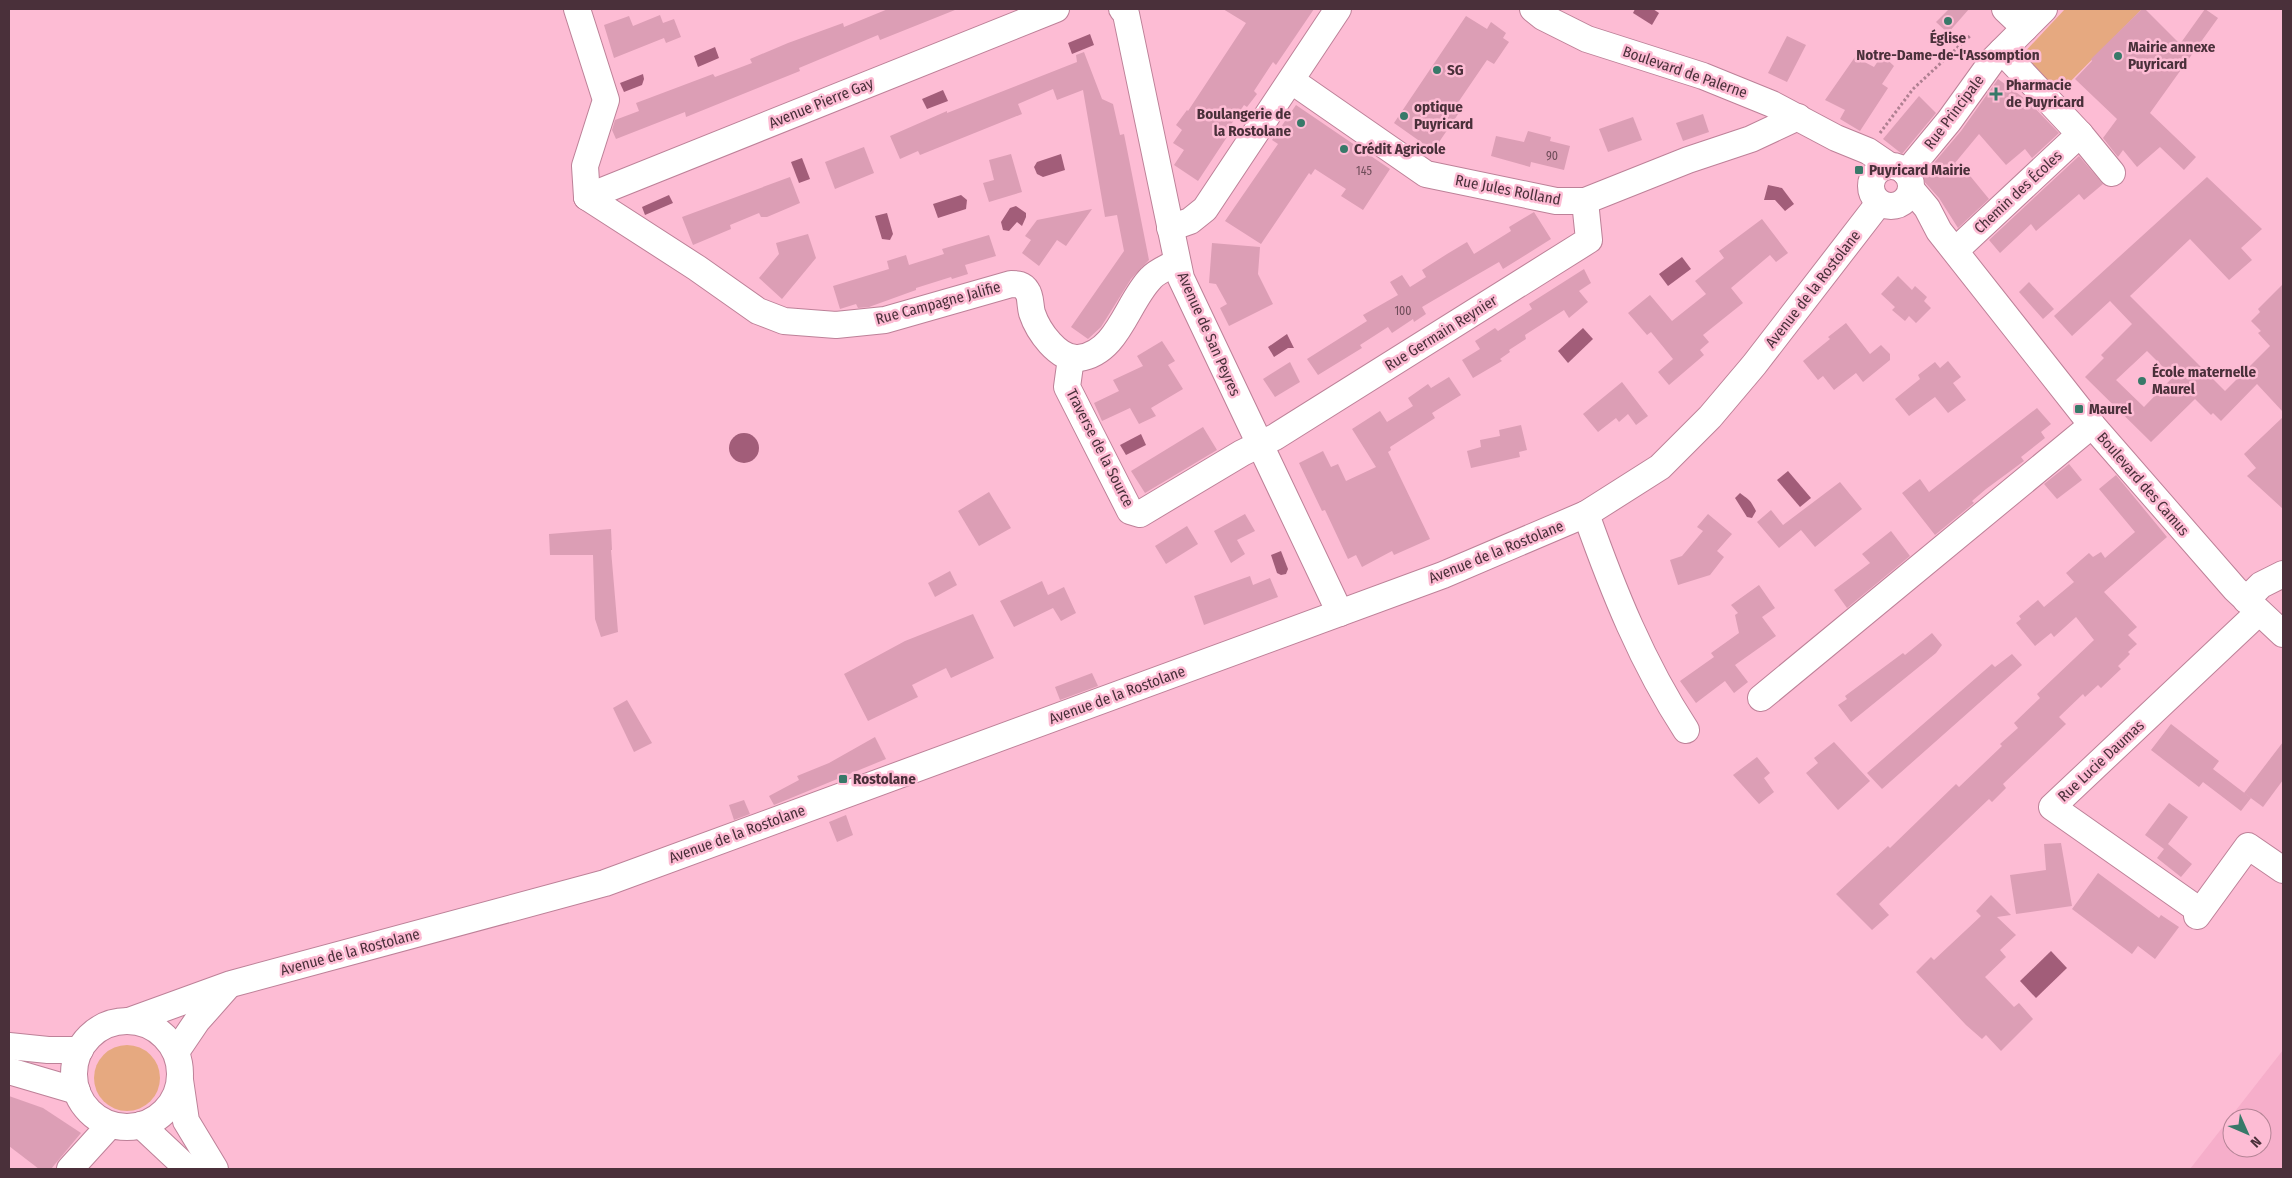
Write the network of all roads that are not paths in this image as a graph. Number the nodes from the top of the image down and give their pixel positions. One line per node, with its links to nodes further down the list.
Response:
1 (577, 9): 16 (street)
2 (1056, 9): 16 (street, Avenue Pierre Gay)
3 (1122, 9): 18 (street, Avenue de San Peyres)
4 (1338, 9): 10 (street)
5 (1533, 9): 11 (street, Boulevard de Palerne)
6 (2005, 9): 8 (street)
7 (2044, 9): 8 (street, Rue Principale)
8 (2025, 28): 9 (street, Rue Principale)
9 (2002, 51): 12 (street); 15 (street, Rue Principale)
10 (1292, 80): 17 (street, Rue Jules Rolland); 18 (street)
11 (1798, 116): 13 (street, Boulevard de Palerne); 17 (street, Rue Jules Rolland)
12 (2080, 134): 14 (street); 19 (street, Chemin des Écoles)
13 (1836, 138): 15 (street, Boulevard de Palerne); 15 (street, Boulevard de Palerne)
14 (2112, 173)
15 (1892, 188): 19 (street, Boulevard des Camus); 24 (street, Avenue de la Rostolane)
16 (587, 197): 21 (street, Rue Campagne Jalifie)
17 (1585, 201): 23 (street, Rue Germain Reynier)
18 (1170, 228): 20 (street, Avenue de San Peyres)
19 (1948, 240): 22 (street, Boulevard des Camus)
20 (1177, 262): 21 (street); 23 (street, Avenue de San Peyres)
21 (1071, 358): 23 (street, Traverse de la Source)
22 (2092, 425): 26 (street, Boulevard des Camus); 29 (street)
23 (1260, 446): 27 (street, Avenue de San Peyres)
24 (1586, 514): 27 (street, Avenue de la Rostolane); 30 (street)
25 (2283, 574): 26 (street)
26 (2253, 606): 28 (street, Boulevard des Camus); 31 (street, Rue Lucie Daumas)
27 (1340, 613): 32 (street, Avenue de la Rostolane)
28 (2283, 634)
29 (1761, 698)
30 (1686, 730)
31 (2283, 870)
32 (230, 984): 33 (street, Avenue de la Rostolane); 36 (street)
33 (129, 1021): 35 (street); 36 (street)
34 (9, 1046): 35 (street)
35 (80, 1050): 39 (street)
36 (176, 1052): 38 (street)
37 (9, 1071): 39 (street)
38 (180, 1080): 41 (street); 44 (street)
39 (76, 1091): 40 (street)
40 (110, 1124): 41 (street); 42 (street)
41 (141, 1125): 43 (street)
42 (70, 1169)
43 (188, 1169)
44 (215, 1169)

